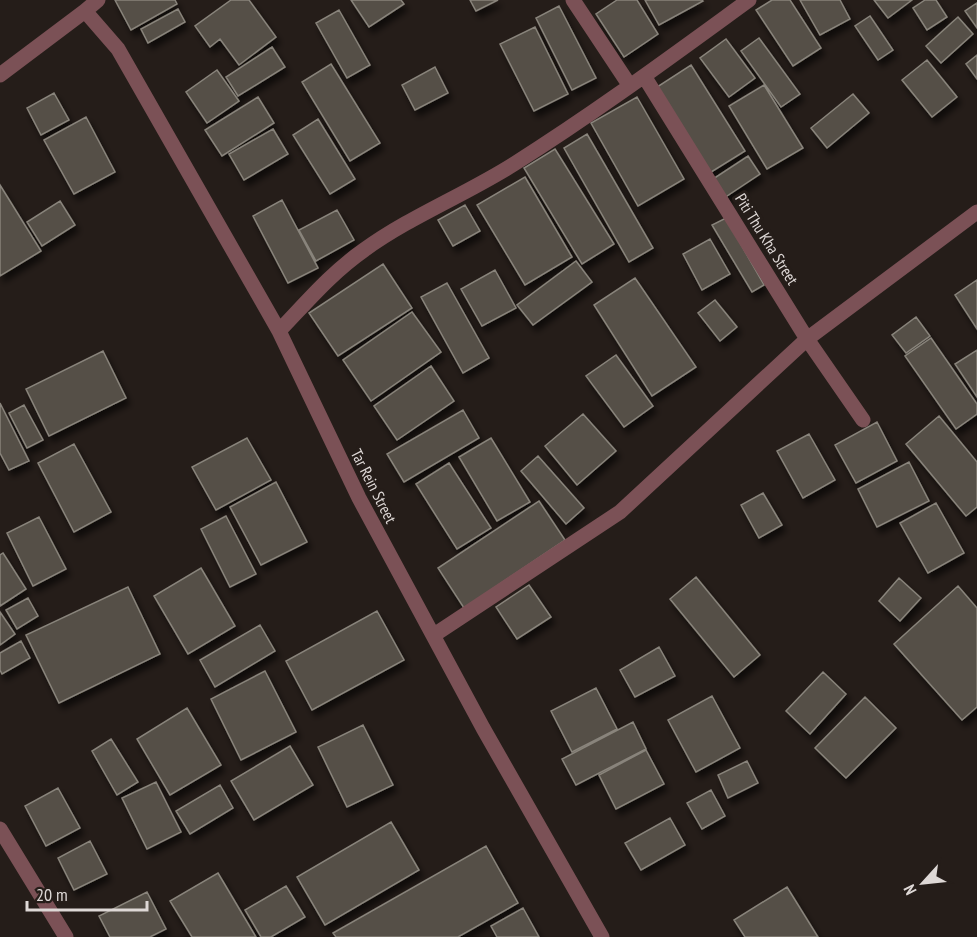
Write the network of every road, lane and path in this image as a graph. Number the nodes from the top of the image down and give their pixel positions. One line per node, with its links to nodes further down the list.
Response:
1 (98, 0): 4 (street)
2 (573, 0): 7 (street)
3 (749, 0): 6 (street)
4 (85, 11): 5 (street); 9 (street, Tar Rein Street)
5 (0, 75)
6 (644, 76): 7 (street); 10 (street, Piti Thu Kha Street)
7 (630, 86): 9 (street)
8 (977, 212): 10 (street)
9 (279, 332): 12 (street, Tar Rein Street)
10 (807, 339): 11 (street, Piti Thu Kha Street); 12 (street)
11 (863, 420)
12 (434, 635): 15 (street, Tar Rein Street)
13 (0, 829): 14 (street)
14 (66, 937)
15 (602, 937)

